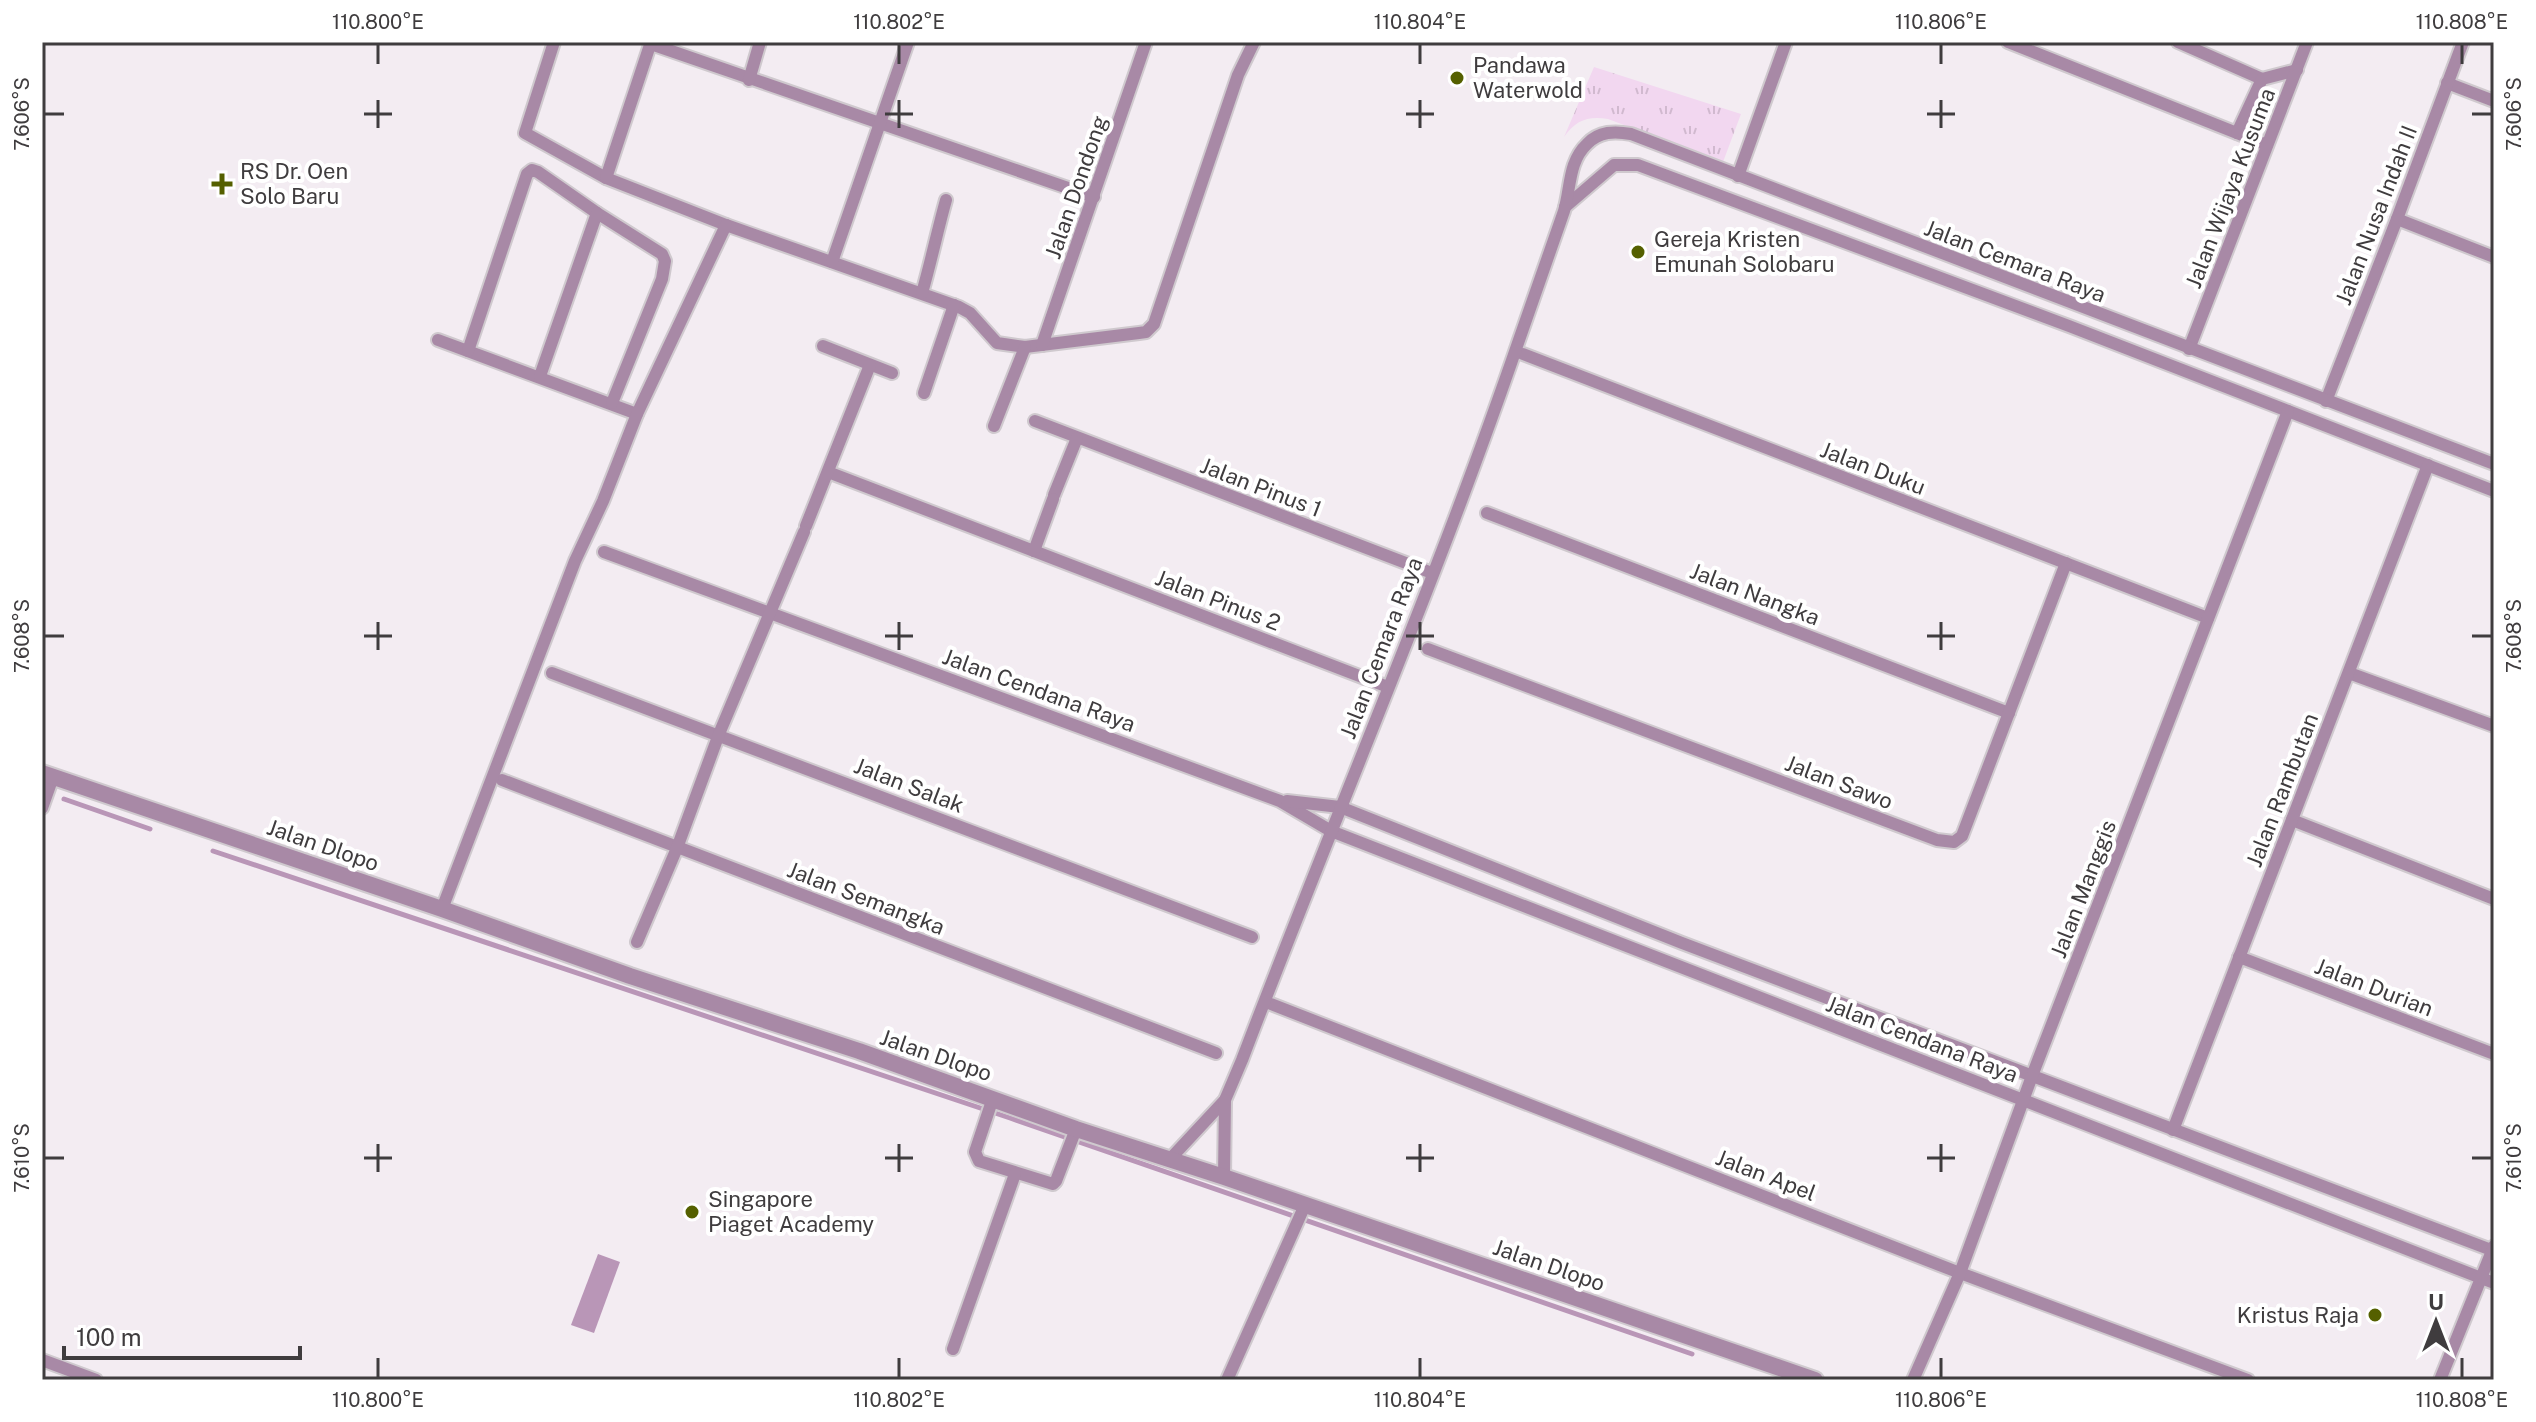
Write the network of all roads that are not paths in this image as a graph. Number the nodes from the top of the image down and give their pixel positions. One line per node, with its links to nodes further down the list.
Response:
1 (554, 42): 22 (street)
2 (760, 42): 14 (street)
3 (908, 42): 17 (street)
4 (1146, 42): 24 (street, Jalan Dondong)
5 (1254, 42): 37 (street)
6 (1786, 42): 21 (street)
7 (2008, 42): 18 (street)
8 (2178, 42): 13 (street)
9 (2307, 42): 12 (street, Jalan Wijaya Kusuma)
10 (2463, 42): 15 (street, Jalan Nusa Indah II)
11 (651, 43): 14 (street); 22 (street)
12 (2297, 70): 13 (street); 19 (street, Jalan Wijaya Kusuma)
13 (2262, 79): 18 (street)
14 (749, 80): 17 (street)
15 (2447, 83): 16 (street); 28 (street, Jalan Nusa Indah II)
16 (2494, 101)
17 (880, 124): 24 (street); 31 (street)
18 (2237, 133): 19 (street)
19 (2267, 145): 40 (street, Jalan Wijaya Kusuma)
20 (1717, 168): 21 (street, Jalan Cemara Raya); 23 (street); 26 (street, Jalan Cemara Raya)
21 (1738, 176): 34 (street, Jalan Cemara Raya)
22 (606, 178): 29 (street)
23 (1708, 191): 26 (street, Jalan Cemara Raya); 35 (street, Jalan Cemara Raya)
24 (1094, 197): 37 (street, Jalan Dondong)
25 (946, 200): 32 (street)
26 (1565, 207): 62 (street, Jalan Cemara Raya)
27 (597, 213): 41 (street); 45 (street); 48 (street)
28 (2397, 219): 30 (street); 47 (street, Jalan Nusa Indah II)
29 (726, 225): 31 (street); 50 (street)
30 (2494, 257)
31 (832, 262): 32 (street)
32 (922, 293): 33 (street)
33 (954, 305): 39 (street); 46 (street)
34 (2077, 306): 35 (street); 40 (street, Jalan Cemara Raya)
35 (2069, 326): 49 (street, Jalan Cemara Raya)
36 (438, 340): 41 (street)
37 (1042, 345): 39 (street)
38 (823, 346): 43 (street)
39 (1025, 347): 52 (street)
40 (2189, 349): 47 (street, Jalan Cemara Raya)
41 (468, 351): 45 (street)
42 (1523, 354): 61 (street, Jalan Duku)
43 (870, 365): 44 (street); 56 (street)
44 (892, 373)
45 (540, 376): 48 (street)
46 (924, 393)
47 (2326, 401): 54 (street, Jalan Cemara Raya)
48 (612, 403): 50 (street)
49 (2288, 411): 55 (street, Jalan Cemara Raya); 64 (street, Jalan Manggis)
50 (637, 414): 81 (street)
51 (1035, 421): 53 (street, Jalan Pinus 1)
52 (994, 426)
53 (1077, 438): 59 (street); 62 (street, Jalan Pinus 1)
54 (2494, 464)
55 (2428, 465): 57 (street, Jalan Cemara Raya); 67 (street, Jalan Rambutan)
56 (828, 472): 59 (street, Jalan Pinus 2); 63 (street)
57 (2494, 491)
58 (1487, 513): 69 (street, Jalan Nangka)
59 (1034, 551): 68 (street, Jalan Pinus 2)
60 (604, 552): 63 (street, Jalan Cendana Raya)
61 (2066, 563): 64 (street, Jalan Duku); 69 (street, Jalan Sawo)
62 (1432, 573): 68 (street, Jalan Cemara Raya)
63 (770, 612): 71 (street); 74 (street, Jalan Cendana Raya)
64 (2208, 618): 90 (street, Jalan Manggis)
65 (1428, 649): 69 (street, Jalan Sawo)
66 (552, 673): 71 (street, Jalan Salak)
67 (2349, 673): 70 (street); 77 (street, Jalan Rambutan)
68 (1388, 687): 76 (street, Jalan Cemara Raya)
69 (2009, 713)
70 (2494, 726)
71 (719, 734): 79 (street); 82 (street, Jalan Salak)
72 (502, 780): 79 (street, Jalan Semangka)
73 (48, 783): 75 (street); 81 (street, Jalan Dlopo)
74 (1280, 801): 76 (street, Jalan Cendana Raya); 78 (street, Jalan Cendana Raya)
75 (42, 808)
76 (1342, 808): 78 (street, Jalan Cemara Raya); 84 (street, Jalan Cendana Raya)
77 (2292, 820): 80 (street); 85 (street, Jalan Rambutan)
78 (1334, 832): 86 (street, Jalan Cendana Raya); 92 (street, Jalan Cemara Raya)
79 (677, 848): 83 (street); 88 (street, Jalan Semangka)
80 (2494, 899)
81 (442, 909): 93 (street, Jalan Dlopo)
82 (1252, 937)
83 (637, 942)
84 (1682, 943): 86 (street); 90 (street, Jalan Cendana Raya)
85 (2239, 957): 89 (street, Jalan Durian); 94 (street, Jalan Rambutan)
86 (1674, 964): 91 (street, Jalan Cendana Raya)
87 (1271, 1004): 101 (street, Jalan Apel)
88 (1216, 1053)
89 (2494, 1054)
90 (2032, 1076): 91 (street, Jalan Manggis); 94 (street, Jalan Cendana Raya)
91 (2023, 1099): 101 (street, Jalan Manggis); 102 (street, Jalan Cendana Raya)
92 (1225, 1100): 96 (street); 98 (street)
93 (990, 1107): 95 (street, Jalan Dlopo); 97 (street)
94 (2173, 1130): 100 (street, Jalan Cendana Raya)
95 (1075, 1132): 96 (street, Jalan Dlopo); 97 (street)
96 (1171, 1158): 98 (street, Jalan Dlopo)
97 (1015, 1174): 103 (street)
98 (1224, 1177): 99 (street, Jalan Dlopo)
99 (1302, 1213): 106 (street); 107 (street, Jalan Dlopo)
100 (2493, 1249): 102 (street)
101 (1960, 1273): 108 (street, Jalan Manggis); 109 (street, Jalan Apel)
102 (2488, 1281): 110 (street)
103 (953, 1349)
104 (42, 1360): 105 (street)
105 (96, 1380)
106 (1227, 1380)
107 (1815, 1380)
108 (1913, 1380)
109 (2248, 1380)
110 (2440, 1380)

